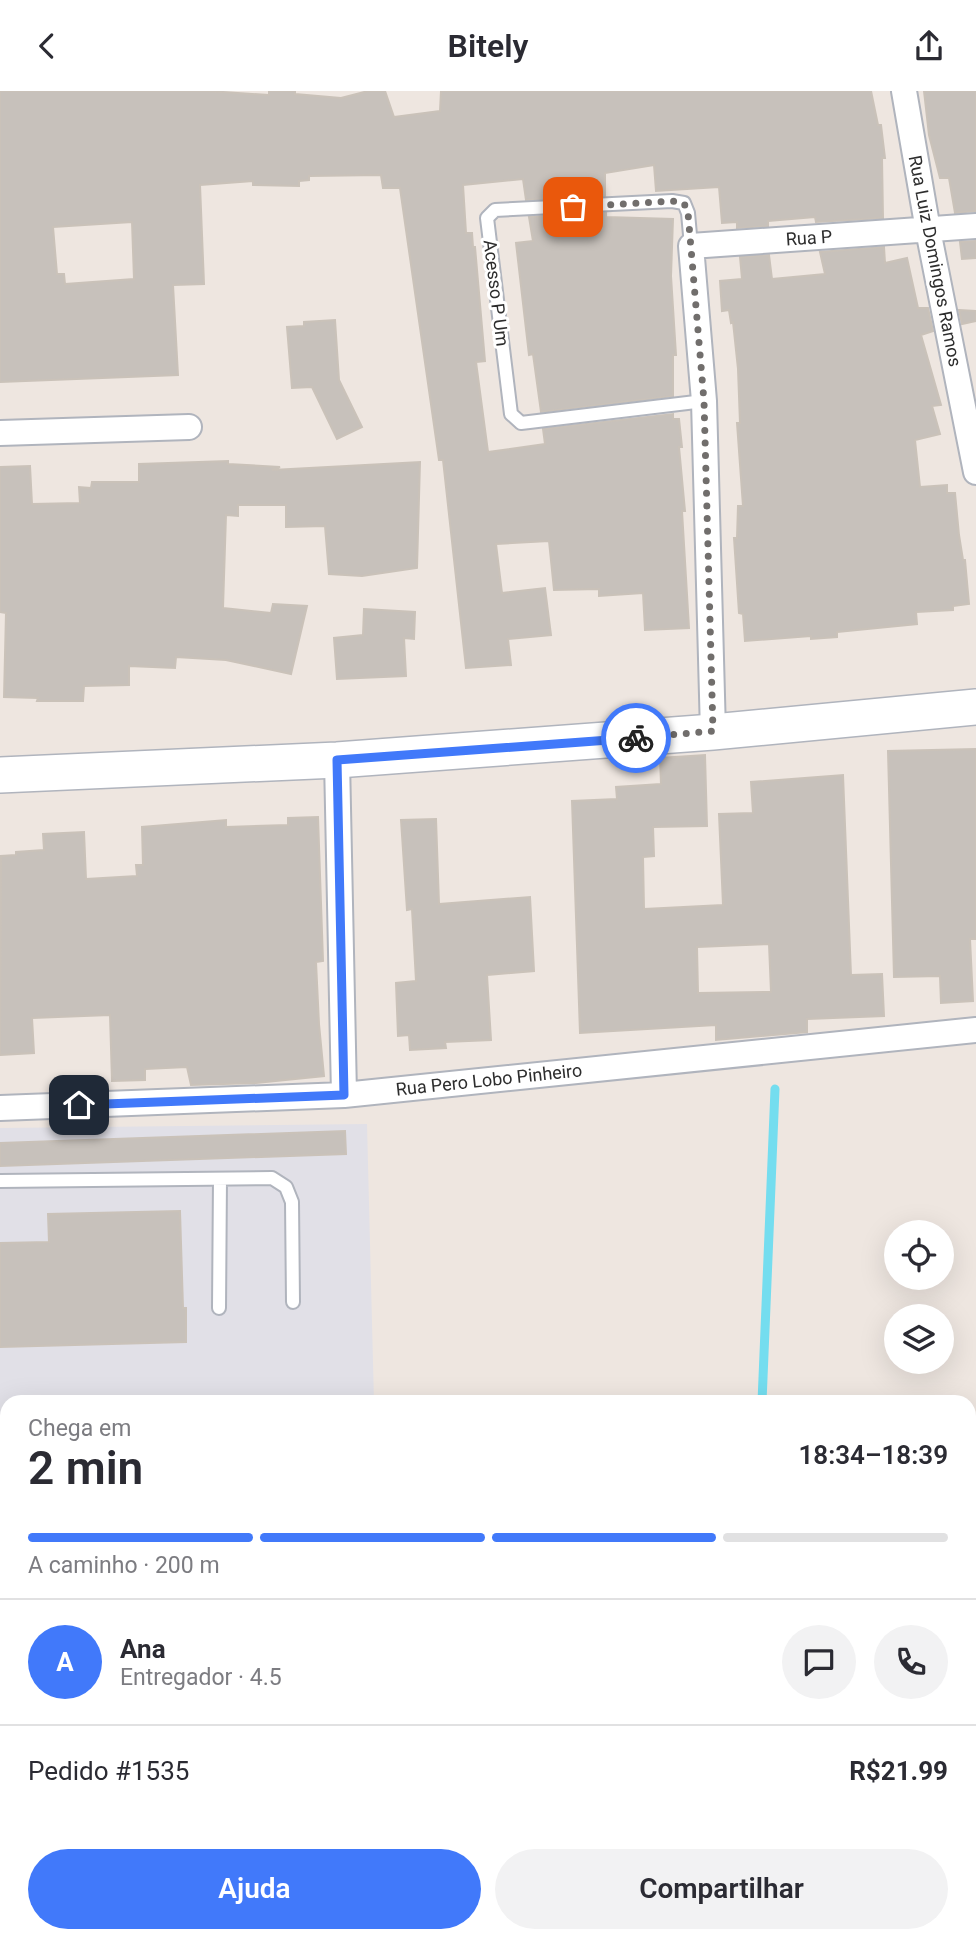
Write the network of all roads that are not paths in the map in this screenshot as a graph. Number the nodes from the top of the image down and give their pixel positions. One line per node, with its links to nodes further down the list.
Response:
1 (904, 91): 3 (street, Rua Luiz Domingos Ramos)
2 (976, 226): 3 (street, Rua P)
3 (928, 230): 4 (street, Rua P); 8 (street, Rua Luiz Domingos Ramos)
4 (691, 246): 5 (street); 5 (lane, Acesso P Um)
5 (704, 401): 11 (street)
6 (189, 427): 7 (street)
7 (0, 433)
8 (972, 435): 9 (street, Rua Luiz Domingos Ramos)
9 (976, 472)
10 (976, 708): 11 (main road)
11 (713, 731): 12 (main road)
12 (337, 760): 13 (main road); 15 (street)
13 (0, 775)
14 (976, 1030): 15 (street, Rua Pero Lobo Pinheiro)
15 (344, 1095): 16 (street, Rua Pero Lobo Pinheiro)
16 (0, 1108)
17 (220, 1179): 18 (lane); 19 (lane); 20 (lane)
18 (0, 1181)
19 (293, 1303)
20 (219, 1308)

